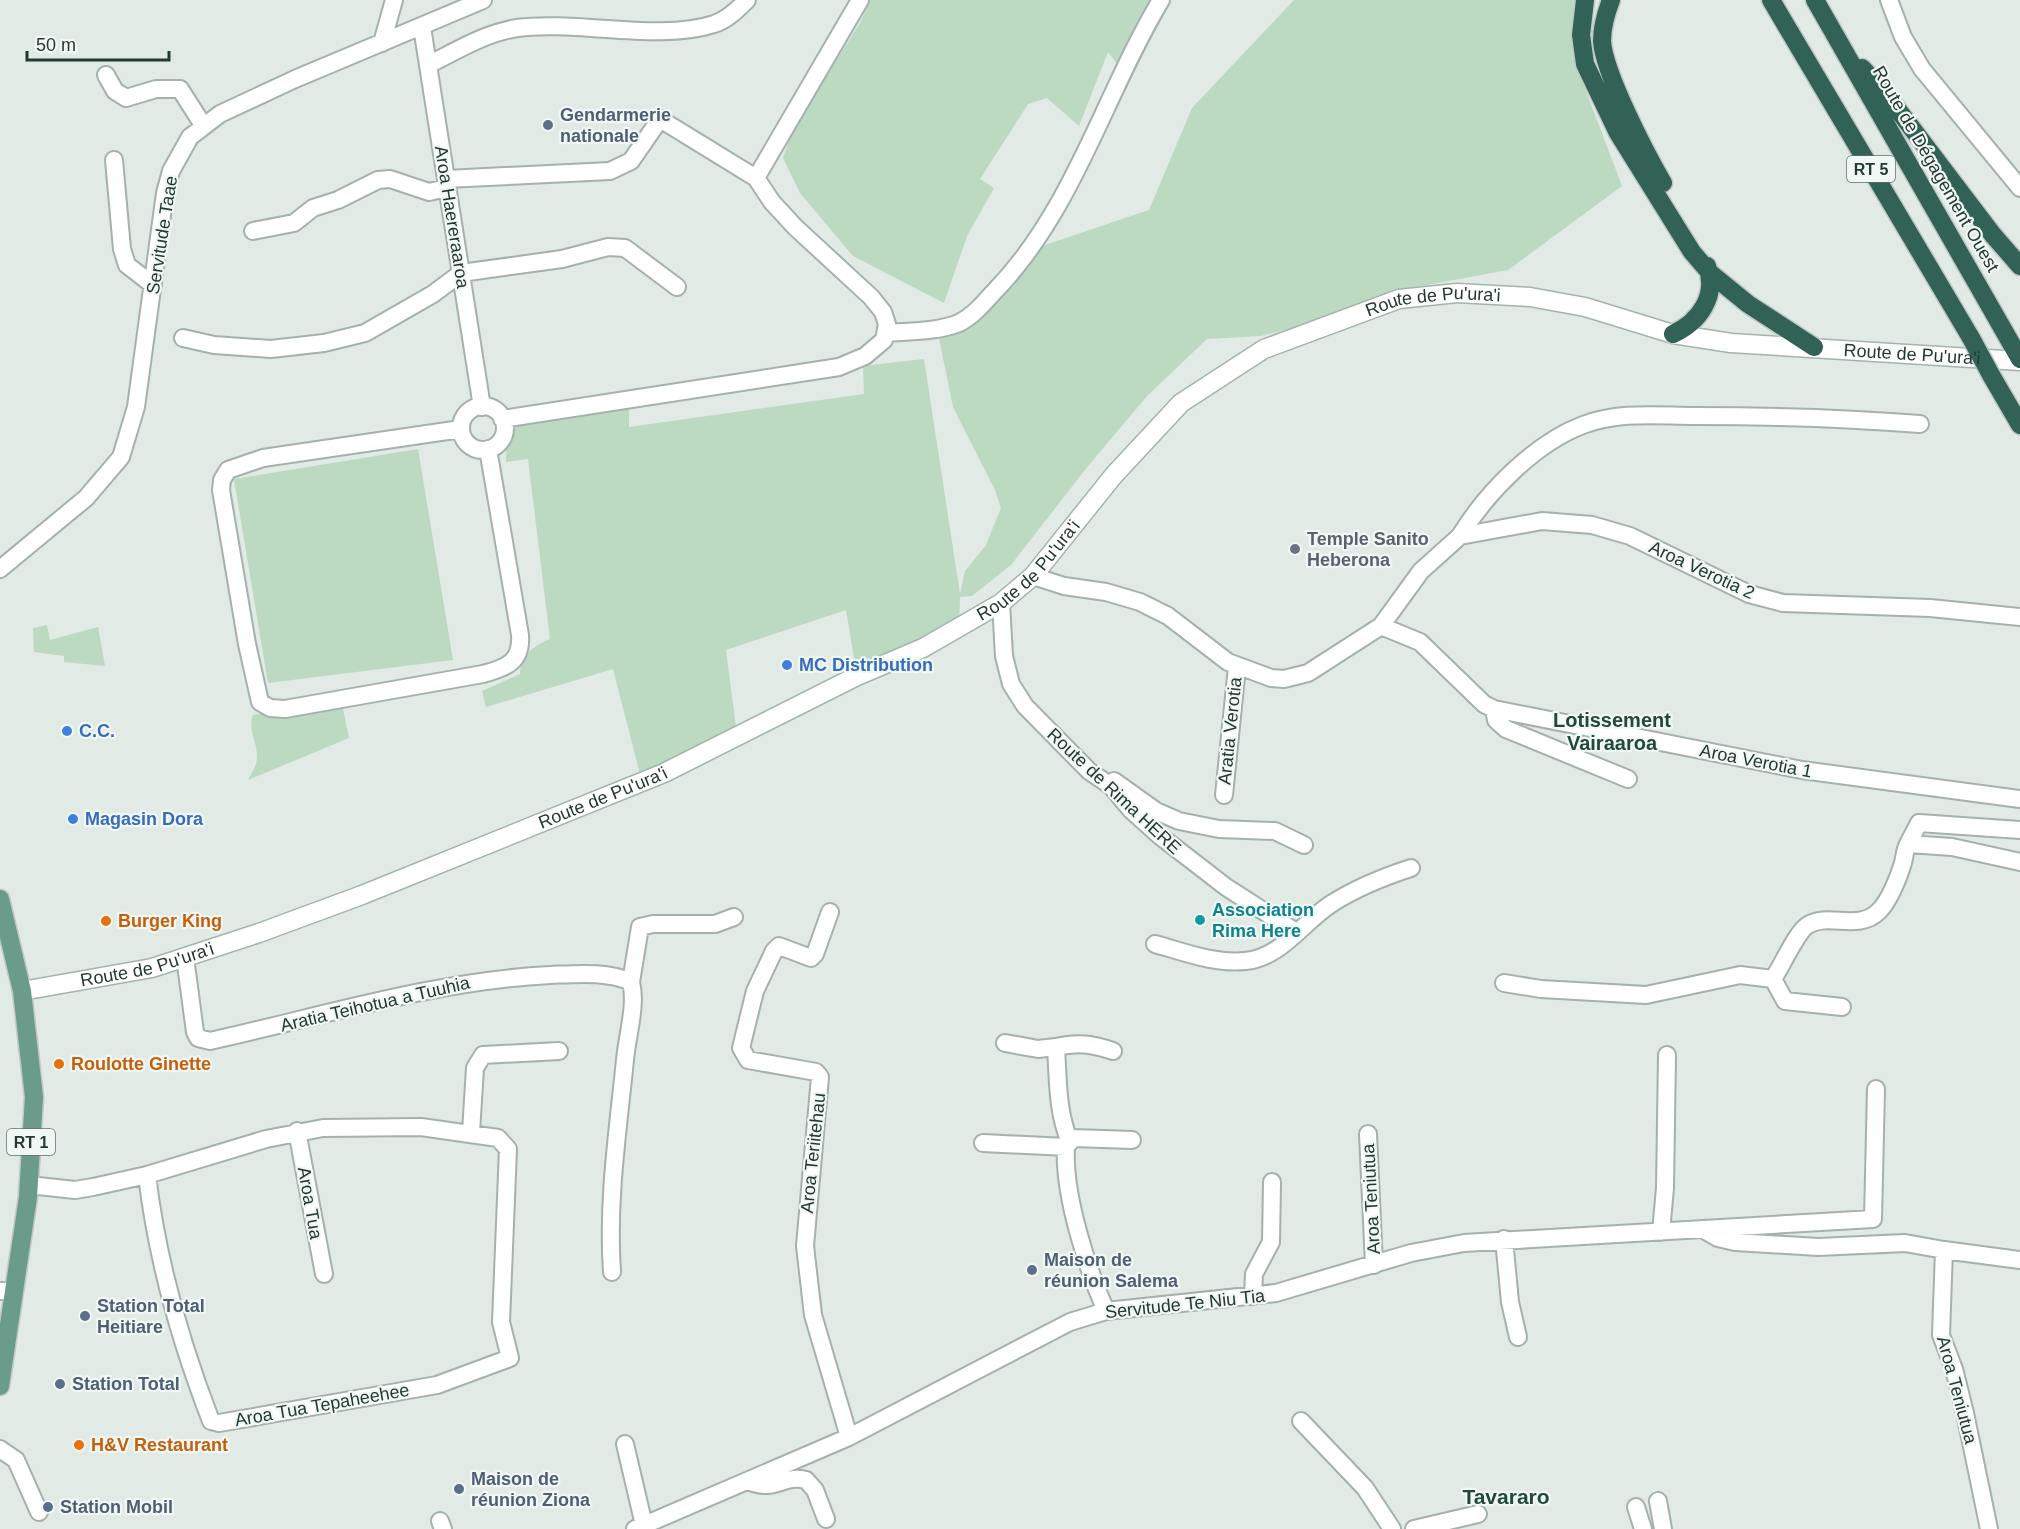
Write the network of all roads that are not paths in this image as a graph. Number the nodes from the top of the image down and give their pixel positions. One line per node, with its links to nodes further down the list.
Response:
1 (394, 0): 15 (street)
2 (483, 0): 13 (street, Servitude Taae)
3 (747, 0): 16 (street)
4 (860, 0): 20 (street)
5 (1161, 0): 29 (street)
6 (1585, 0): 26 (highway)
7 (1611, 0): 26 (highway)
8 (1758, 0): 12 (highway)
9 (1771, 0): 12 (highway, RT 5)
10 (1815, 0): 14 (highway, Route de Dégagement Ouest / RT 5)
11 (1889, 0): 22 (street)
12 (1783, 21): 37 (highway, RT 5, bridge)
13 (422, 27): 15 (street, Servitude Taae); 16 (street, Aroa Haereraaroa)
14 (1836, 37): 24 (highway); 33 (highway, Route de Dégagement Ouest / RT 5)
15 (382, 43): 18 (street, Servitude Taae)
16 (428, 65): 21 (street, Aroa Haereraaroa)
17 (106, 75): 18 (street)
18 (203, 125): 27 (street, Servitude Taae)
19 (114, 160): 27 (street)
20 (756, 178): 21 (street); 29 (street)
21 (447, 183): 23 (street); 25 (street, Aroa Haereraaroa)
22 (2020, 188)
23 (253, 231)
24 (2020, 266)
25 (461, 273): 28 (street); 31 (street); 34 (street, Aroa Haereraaroa)
26 (1710, 273): 30 (highway); 32 (highway)
27 (153, 285): 41 (street, Servitude Taae)
28 (677, 287)
29 (886, 333): 35 (street)
30 (1673, 334): 32 (main road, Route de Pu'ura'i); 42 (main road, Route de Pu'ura'i)
31 (183, 338)
32 (1814, 347): 33 (main road, Route de Pu'ura'i)
33 (2020, 360)
34 (482, 406): 35 (street); 38 (street)
35 (502, 419): 39 (street)
36 (1920, 424): 40 (street, Aroa Verotia 2)
37 (2020, 425)
38 (461, 429): 39 (street); 39 (street)
39 (488, 449)
40 (1460, 537): 44 (street, Aroa Verotia 2); 45 (street, Aroa Verotia 2)
41 (0, 569)
42 (1034, 576): 43 (main road, Route de Pu'ura'i); 46 (street, Aroa Verotia 2)
43 (1001, 603): 48 (street, Route de Rima HERE); 63 (main road, Route de Pu'ura'i)
44 (2020, 617)
45 (1381, 626): 46 (street, Aroa Verotia 2); 47 (street, Aroa Verotia 1)
46 (1237, 667): 50 (street, Aratia Verotia)
47 (1494, 710): 49 (street, Aroa Verotia 1); 51 (street, Aroa Verotia 1)
48 (1089, 771): 54 (street); 61 (street, Route de Rima HERE)
49 (1628, 779)
50 (1224, 795)
51 (2020, 799)
52 (2020, 830): 53 (street)
53 (1908, 844): 55 (street); 64 (street)
54 (1304, 845)
55 (2020, 862)
56 (1411, 868): 61 (street)
57 (0, 899): 60 (main road, RT 1)
58 (830, 912): 98 (street, Aroa Teriitehau)
59 (734, 917): 65 (street)
60 (3, 923): 67 (main road, RT 1)
61 (1296, 932): 62 (street)
62 (1155, 944)
63 (185, 957): 65 (street, Aratia Teihotua a Tuuhia); 67 (main road, Route de Pu'ura'i)
64 (1773, 979): 66 (street); 68 (street)
65 (631, 982): 90 (street)
66 (1504, 983)
67 (22, 991): 83 (main road, RT 1)
68 (1842, 1007)
69 (1005, 1044): 70 (street)
70 (1056, 1047): 72 (street); 80 (street)
71 (559, 1051): 76 (street)
72 (1113, 1051)
73 (1667, 1055): 85 (street)
74 (1876, 1089): 84 (street, Servitude Te Niu Tia)
75 (297, 1131): 76 (street); 81 (street); 91 (street, Aroa Tua)
76 (471, 1132): 81 (street, Aroa Tua Tepaheehee)
77 (1368, 1134): 89 (street, Aroa Teniutua)
78 (1132, 1140): 80 (street)
79 (983, 1143): 80 (street)
80 (1068, 1145): 94 (street)
81 (147, 1175): 83 (street)
82 (1272, 1182): 93 (street)
83 (29, 1185): 92 (main road, RT 1)
84 (1703, 1229): 85 (street, Servitude Te Niu Tia); 87 (street)
85 (1661, 1232): 86 (street, Servitude Te Niu Tia)
86 (1504, 1239): 89 (street, Servitude Te Niu Tia); 95 (street)
87 (1944, 1250): 88 (street); 112 (street, Aroa Teniutua)
88 (2020, 1260)
89 (1374, 1264): 93 (street, Servitude Te Niu Tia)
90 (612, 1272)
91 (324, 1274)
92 (7, 1291): 96 (main road, RT 1)
93 (1253, 1296): 94 (street, Servitude Te Niu Tia)
94 (1106, 1311): 98 (street, Servitude Te Niu Tia)
95 (1518, 1337)
96 (0, 1386)
97 (1301, 1421): 108 (street)
98 (849, 1437): 101 (street, Servitude Te Niu Tia)
99 (625, 1444): 107 (street)
100 (0, 1449): 104 (street)
101 (748, 1481): 106 (street); 107 (street, Servitude Te Niu Tia)
102 (1658, 1501): 111 (street)
103 (1636, 1507): 110 (street)
104 (39, 1512)
105 (1478, 1514): 109 (street)
106 (826, 1519)
107 (640, 1527)
108 (1392, 1529)
109 (1414, 1529)
110 (1643, 1529)
111 (1663, 1529)
112 (1989, 1529)

